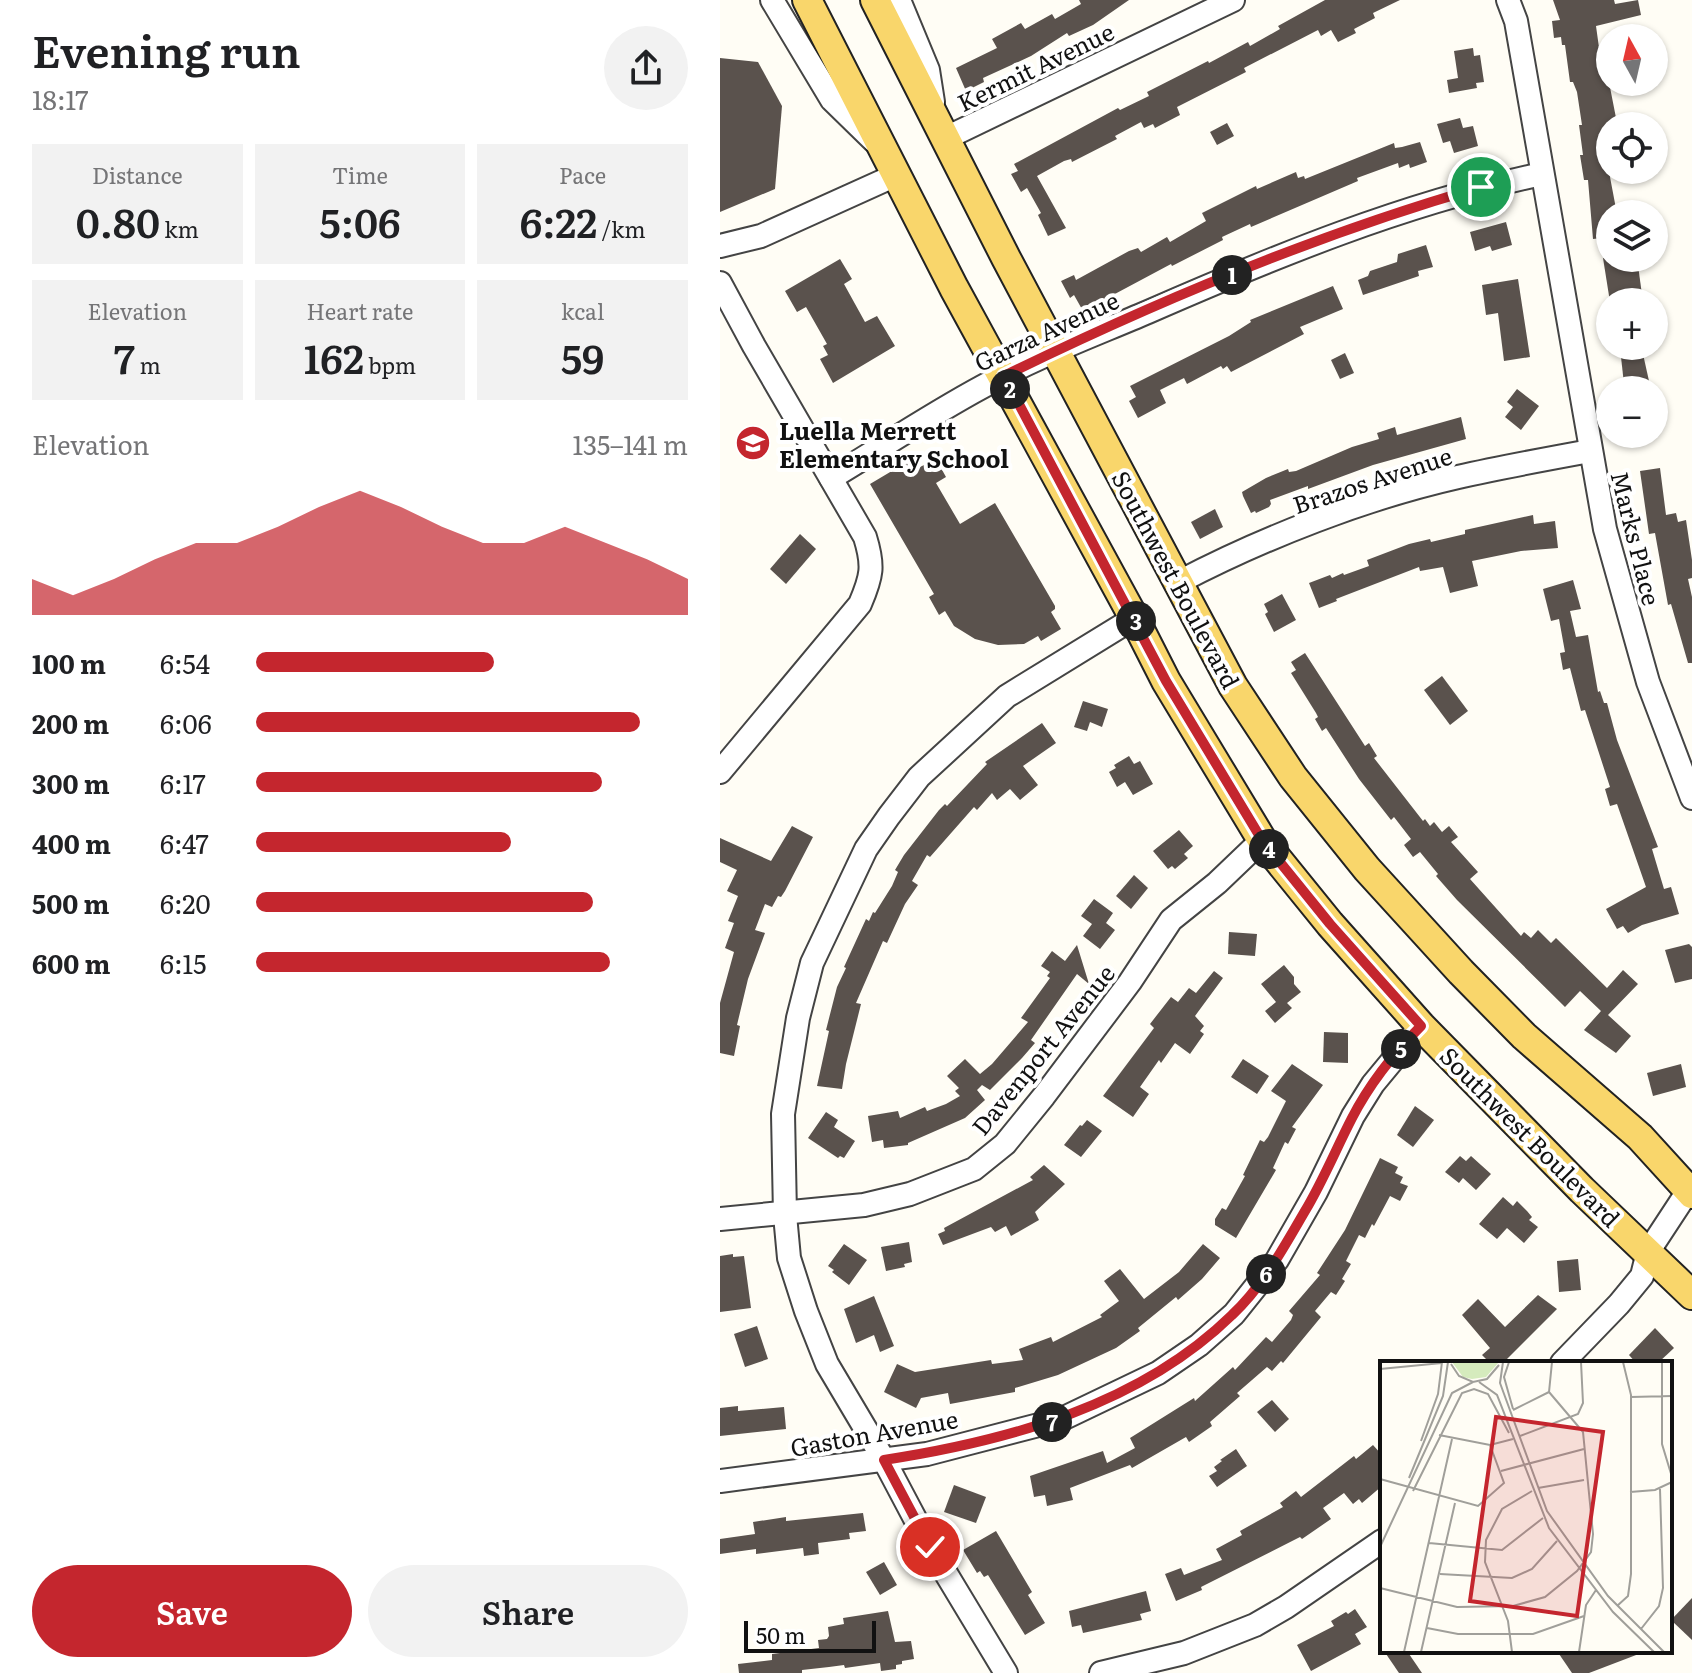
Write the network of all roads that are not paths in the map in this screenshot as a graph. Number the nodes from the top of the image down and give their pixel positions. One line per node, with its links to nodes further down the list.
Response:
1 (772, 0): 8 (street, Southwest Boulevard)
2 (807, 0): 8 (main road, Southwest Boulevard)
3 (875, 0): 7 (main road, Southwest Boulevard)
4 (899, 0): 7 (street, Southwest Boulevard)
5 (1233, 0): 7 (street, Kermit Avenue)
6 (1508, 0): 9 (street, Marks Place)
7 (941, 128): 12 (main road, Southwest Boulevard)
8 (890, 163): 10 (street); 13 (main road, Southwest Boulevard)
9 (1542, 174): 12 (street, Garza Avenue); 14 (street, Marks Place)
10 (720, 246)
11 (720, 283): 15 (street)
12 (1057, 350): 13 (street, Garza Avenue); 16 (main road, Southwest Boulevard)
13 (1004, 376): 15 (street, Garza Avenue); 17 (main road, Southwest Boulevard)
14 (1590, 451): 16 (street, Brazos Avenue); 19 (street, Marks Place)
15 (831, 478): 18 (street)
16 (1179, 582): 22 (main road, Southwest Boulevard)
17 (1134, 618): 20 (main road, Southwest Boulevard); 23 (street)
18 (720, 772)
19 (1692, 798)
20 (1262, 840): 21 (main road, Southwest Boulevard); 23 (street, Davenport Avenue)
21 (1421, 1026): 25 (main road, Southwest Boulevard); 28 (street, Gaston Avenue)
22 (1691, 1190): 25 (street)
23 (785, 1215): 24 (street, Davenport Avenue); 28 (street)
24 (720, 1219)
25 (1648, 1252): 26 (main road, Southwest Boulevard); 27 (street)
26 (1692, 1295)
27 (1564, 1361)
28 (884, 1460): 29 (street, Gaston Avenue); 31 (street)
29 (720, 1481)
30 (1380, 1542): 32 (street)
31 (1006, 1673)
32 (1101, 1673)

